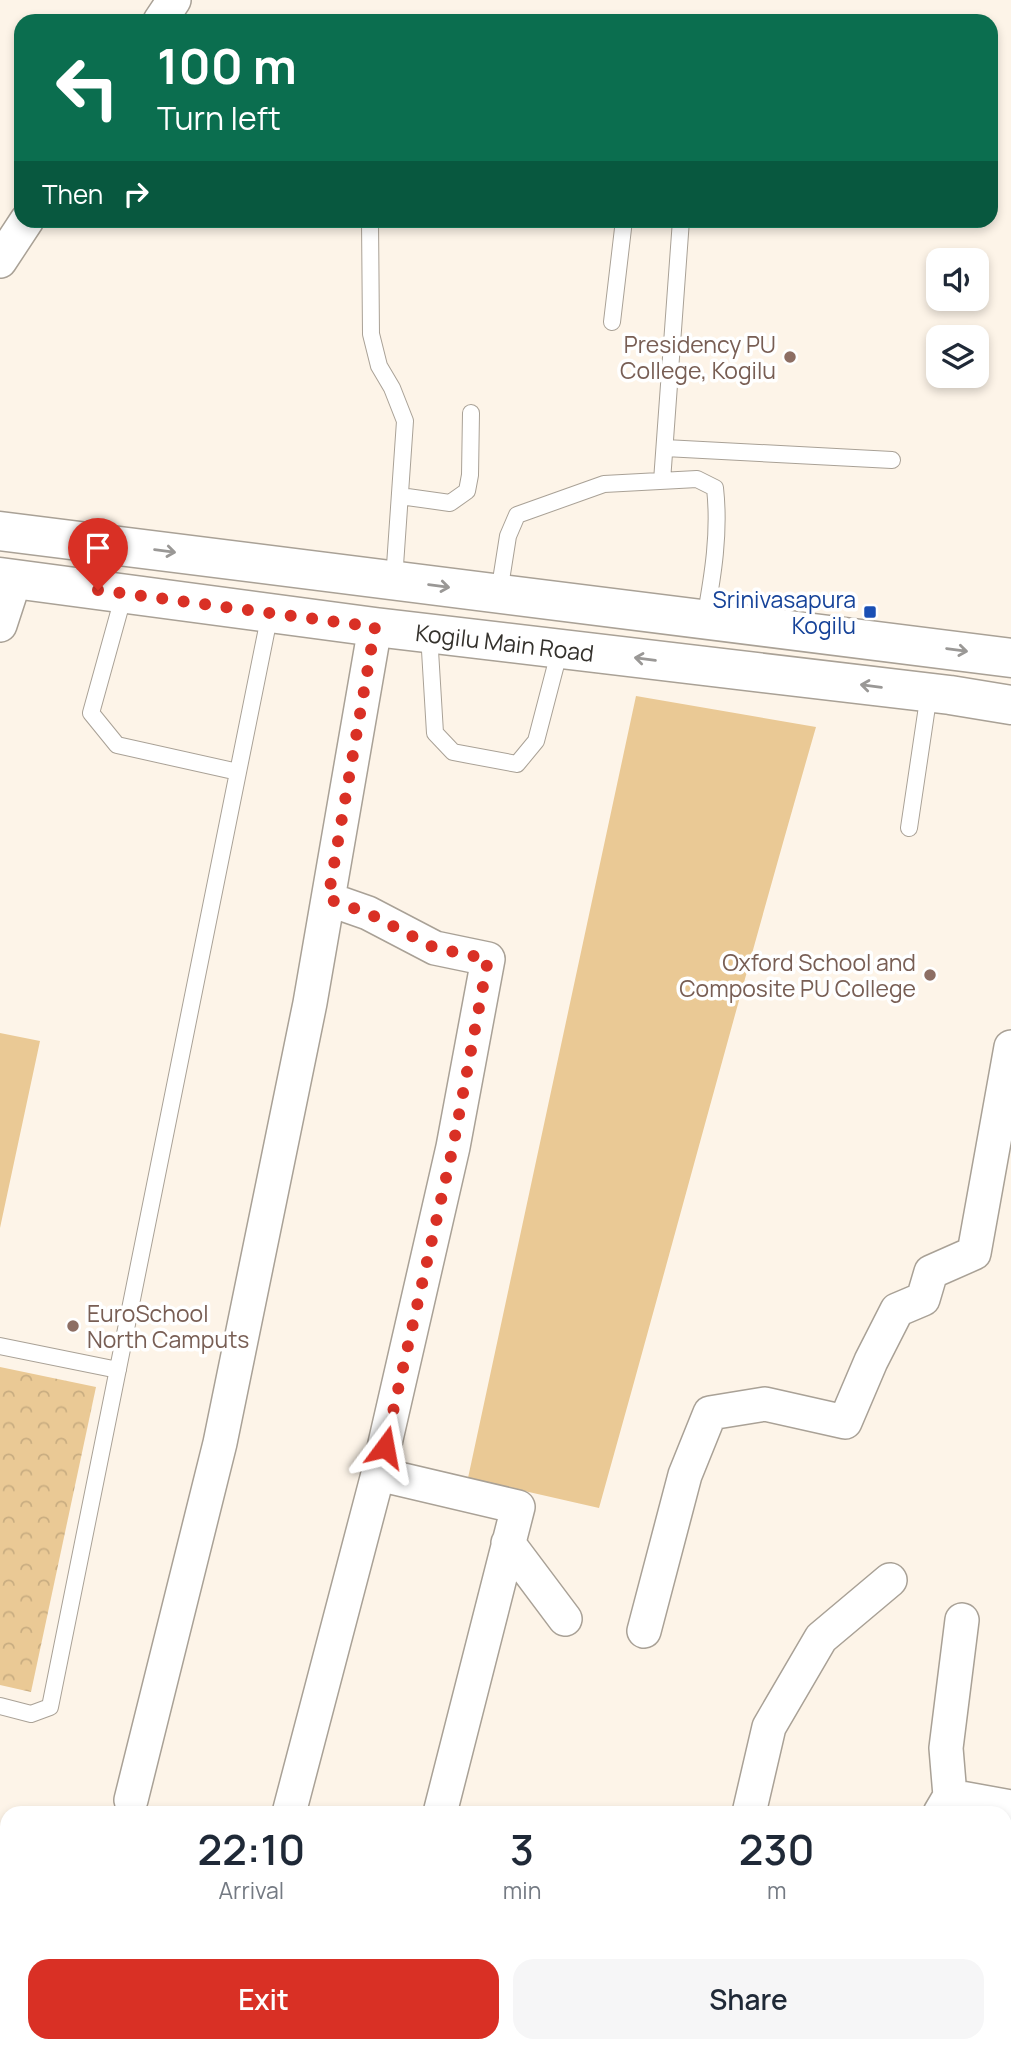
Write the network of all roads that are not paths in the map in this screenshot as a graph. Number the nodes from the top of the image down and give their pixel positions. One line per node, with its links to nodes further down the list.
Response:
1 (22, 228): 5 (street)
2 (370, 228): 11 (lane)
3 (623, 228): 6 (lane)
4 (680, 228): 8 (lane)
5 (0, 261)
6 (612, 322)
7 (471, 413): 11 (lane)
8 (665, 447): 9 (lane); 10 (lane)
9 (892, 460)
10 (663, 481): 15 (lane); 18 (lane)
11 (400, 496): 14 (lane)
12 (0, 531): 14 (main road, one-way to 14)
13 (7, 578): 16 (main road, Kogilu Main Road); 19 (street)
14 (394, 580): 15 (main road, one-way to 15)
15 (499, 593): 18 (main road)
16 (124, 594): 17 (main road, Kogilu Main Road); 26 (lane)
17 (270, 613): 20 (main road, Kogilu Main Road); 26 (lane)
18 (705, 619): 23 (main road, one-way to 23)
19 (0, 625)
20 (375, 627): 21 (main road, Kogilu Main Road); 28 (street)
21 (429, 634): 22 (main road, Kogilu Main Road); 22 (lane)
22 (560, 649): 24 (main road, Kogilu Main Road, one-way to 22)
23 (1011, 658)
24 (929, 693): 25 (main road, Kogilu Main Road); 27 (lane)
25 (1011, 705)
26 (238, 772): 31 (lane)
27 (909, 828)
28 (328, 899): 32 (street); 39 (street)
29 (1011, 1047): 37 (street)
30 (0, 1346): 31 (lane)
31 (118, 1370): 38 (lane)
32 (379, 1474): 33 (street); 41 (street)
33 (508, 1543): 35 (street); 42 (street)
34 (890, 1580): 43 (street)
35 (565, 1619)
36 (962, 1620): 40 (street)
37 (644, 1631)
38 (0, 1706)
39 (131, 1800)
40 (945, 1805): 44 (street)
41 (291, 1806)
42 (442, 1806)
43 (751, 1806)
44 (978, 1806)

